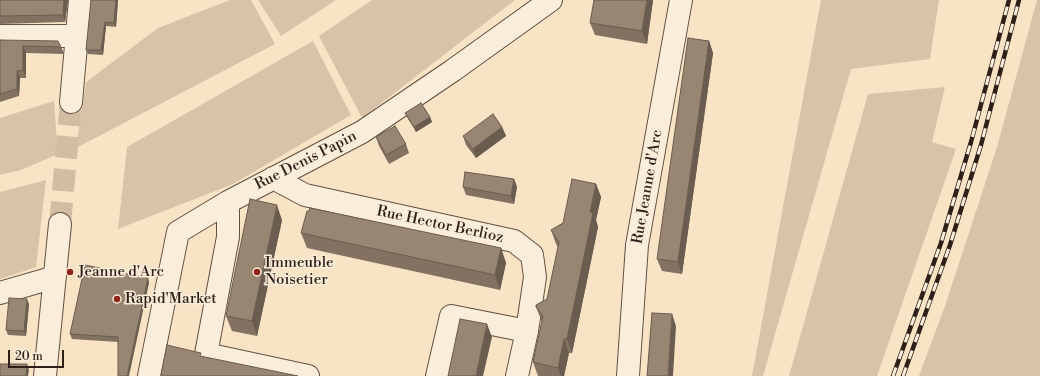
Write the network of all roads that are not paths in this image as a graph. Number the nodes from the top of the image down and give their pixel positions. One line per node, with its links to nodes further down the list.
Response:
1 (80, 0): 5 (street)
2 (551, 0): 7 (street, Rue Denis Papin)
3 (681, 0): 18 (street, Rue Jeanne d'Arc)
4 (0, 36): 5 (street)
5 (76, 36): 6 (street)
6 (71, 102)
7 (273, 178): 8 (street, Rue Denis Papin); 12 (street, Rue Hector Berlioz)
8 (228, 202): 14 (street, Rue Denis Papin); 15 (street)
9 (60, 224): 10 (street)
10 (55, 277): 11 (street); 13 (street)
11 (0, 293)
12 (527, 332): 16 (street); 17 (street, Rue Hector Berlioz)
13 (45, 376)
14 (149, 376)
15 (308, 376)
16 (437, 376)
17 (518, 376)
18 (628, 376)

